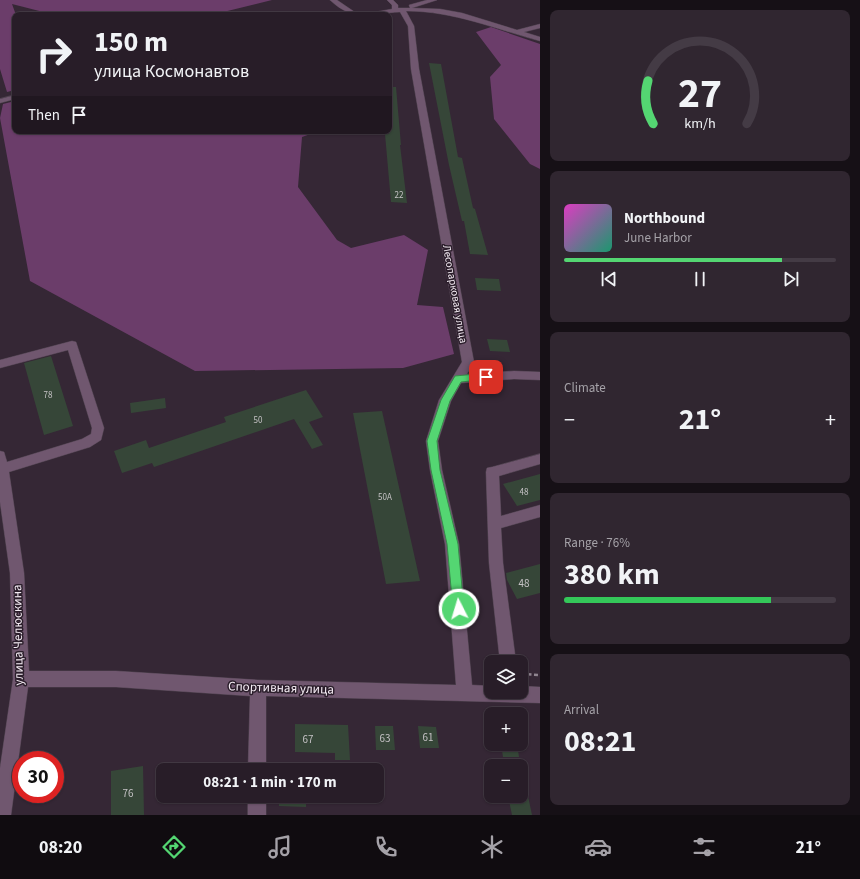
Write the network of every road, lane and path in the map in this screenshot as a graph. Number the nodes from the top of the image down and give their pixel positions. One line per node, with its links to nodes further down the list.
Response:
1 (332, 0): 5 (street)
2 (390, 0): 4 (street, Лесопарковая улица)
3 (434, 0): 4 (street)
4 (402, 10): 6 (street); 8 (street); 14 (street, Лесопарковая улица)
5 (351, 12)
6 (386, 12)
7 (540, 26): 8 (street)
8 (517, 32): 9 (street)
9 (540, 39)
10 (12, 98): 11 (street)
11 (0, 101)
12 (0, 364): 16 (street)
13 (540, 376): 14 (street)
14 (458, 378): 24 (street, Лесопарковая улица)
15 (540, 459): 18 (street)
16 (1, 462): 22 (street, улица Челюскина)
17 (540, 511): 18 (street)
18 (494, 524): 19 (street)
19 (507, 655)
20 (528, 674): 21 (path)
21 (540, 675)
22 (21, 679): 23 (street, Спортивная улица); 29 (street, улица Челюскина)
23 (258, 688): 24 (street, Спортивная улица); 28 (street)
24 (465, 693): 25 (street, Спортивная улица)
25 (484, 693)
26 (528, 694): 27 (street, Спортивная улица)
27 (540, 695)
28 (257, 763)
29 (3, 781): 31 (street, улица Челюскина)
30 (257, 803): 32 (street)
31 (2, 815)
32 (257, 815)

